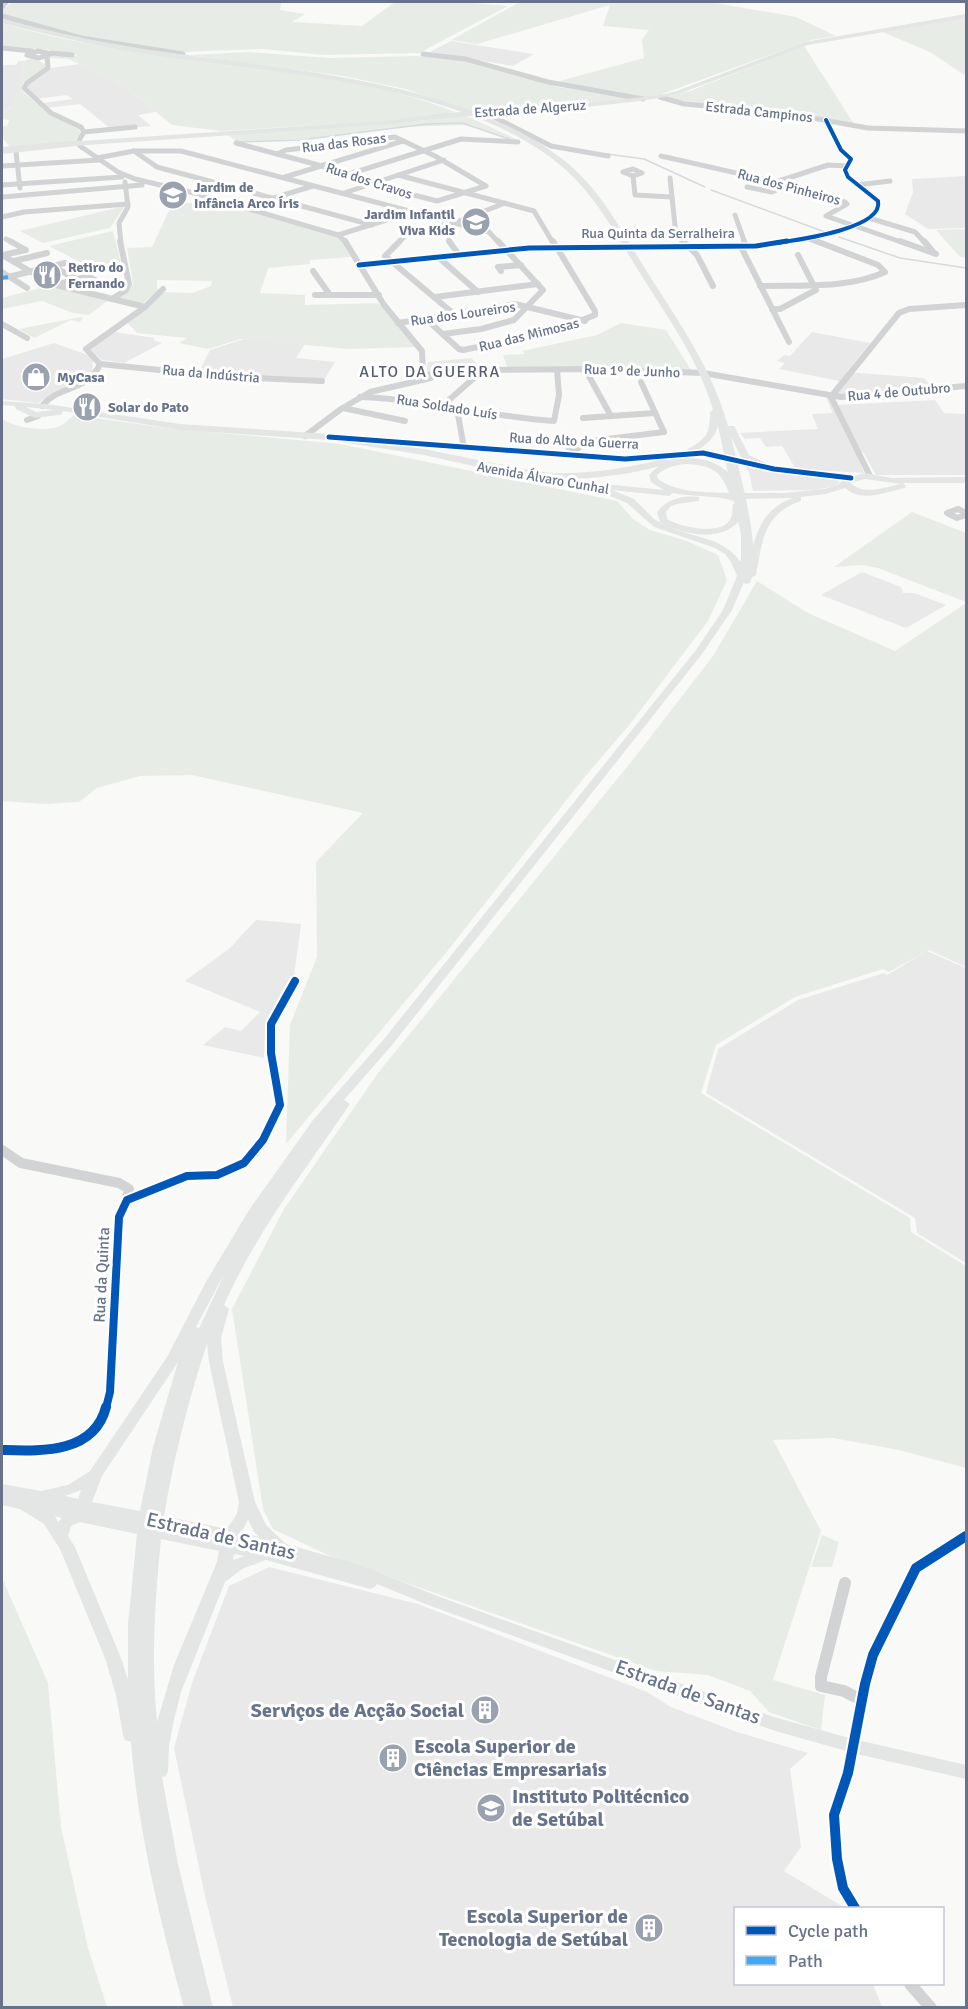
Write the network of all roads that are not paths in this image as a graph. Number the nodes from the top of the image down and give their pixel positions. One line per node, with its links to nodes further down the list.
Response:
1 (4, 2): 2 (street)
2 (2, 7)
3 (2, 16): 10 (street)
4 (966, 16): 14 (main road, Estrada de Algeruz)
5 (2, 21): 115 (highway)
6 (2, 48): 7 (street)
7 (19, 50): 8 (street); 9 (street)
8 (38, 51): 9 (street); 13 (street)
9 (28, 53): 13 (street)
10 (183, 54)
11 (423, 54): 15 (street)
12 (72, 55): 13 (street)
13 (48, 57): 24 (street)
14 (660, 97): 15 (main road, Estrada de Algeruz); 17 (street, Estrada Campinos)
15 (643, 99): 16 (main road, Estrada de Algeruz)
16 (524, 110): 28 (main road, Estrada de Algeruz); 34 (street)
17 (826, 120): 18 (street, Estrada Campinos); 20 (street)
18 (848, 124): 20 (street); 22 (street, Estrada Campinos)
19 (966, 124): 22 (street)
20 (831, 126): 41 (street)
21 (135, 127): 24 (street)
22 (956, 131): 23 (street, Estrada Campinos)
23 (966, 131)
24 (84, 132): 28 (street)
25 (403, 141): 30 (street, Rua das Rosas); 33 (street, Rua das Rosas); 40 (street)
26 (518, 142): 30 (street)
27 (236, 143): 33 (street, Rua dos Cravos)
28 (75, 145): 29 (main road, Estrada de Algeruz); 36 (street)
29 (17, 150): 31 (main road, Estrada de Algeruz); 38 (street)
30 (424, 150): 37 (street, Rua das Rosas); 42 (street)
31 (2, 151)
32 (134, 151): 36 (street); 45 (street); 65 (street)
33 (277, 154): 40 (street, Rua dos Cravos)
34 (608, 156)
35 (662, 156): 50 (street, Rua dos Pinheiros)
36 (98, 159): 38 (street); 48 (street)
37 (444, 160): 43 (street); 61 (street, Rua das Rosas)
38 (17, 165): 39 (street); 57 (street)
39 (2, 166)
40 (322, 166): 42 (street, Rua dos Cravos); 45 (street)
41 (848, 166): 50 (street); 55 (street)
42 (346, 175): 52 (street, Rua dos Cravos)
43 (398, 175): 52 (street); 61 (street, Rua das Mimosas)
44 (633, 176): 64 (street)
45 (284, 178): 56 (street)
46 (670, 178): 64 (street)
47 (135, 179): 48 (street); 48 (street); 51 (street)
48 (123, 180): 51 (street); 57 (street); 59 (street); 67 (street)
49 (890, 181): 55 (street)
50 (776, 182): 54 (street, Rua dos Pinheiros)
51 (143, 184): 68 (street)
52 (371, 184): 60 (street); 61 (street, Rua dos Cravos)
53 (2, 185): 57 (street)
54 (787, 185): 58 (street); 75 (street, Rua dos Pinheiros)
55 (857, 185): 72 (street)
56 (313, 186): 60 (street); 65 (street)
57 (20, 187): 59 (street); 62 (street)
58 (747, 187)
59 (30, 193): 62 (street)
60 (342, 193): 69 (street)
61 (467, 193): 66 (street, Rua das Mimosas)
62 (13, 195): 63 (street)
63 (2, 197)
64 (672, 197): 80 (street)
65 (273, 198): 68 (street); 74 (street)
66 (505, 203): 73 (street); 81 (street, Rua das Mimosas)
67 (128, 204): 71 (street); 114 (street)
68 (243, 208): 76 (street)
69 (412, 212): 73 (street); 74 (street)
70 (735, 214): 82 (street)
71 (2, 216)
72 (869, 218): 75 (street, Rua Quinta da Serralheira); 75 (street, Rua dos Pinheiros)
73 (454, 223): 83 (street); 90 (street)
74 (372, 225): 76 (street)
75 (853, 225): 78 (street, Rua Quinta da Serralheira)
76 (338, 235): 92 (street)
77 (6, 239): 85 (street)
78 (809, 239): 82 (street, Rua Quinta da Serralheira); 102 (street)
79 (449, 241): 86 (street)
80 (688, 246): 81 (street, Rua Quinta da Serralheira); 82 (street, Rua Quinta da Serralheira); 105 (street)
81 (557, 247): 83 (street, Rua Quinta da Serralheira); 122 (street, Rua das Mimosas)
82 (744, 247): 106 (street)
83 (508, 250): 86 (street, Rua Quinta da Serralheira); 93 (street)
84 (47, 253): 89 (street)
85 (2, 255): 89 (street)
86 (459, 255): 88 (street, Rua Quinta da Serralheira)
87 (798, 255): 102 (street)
88 (438, 257): 90 (street, Rua Quinta da Serralheira); 109 (street)
89 (14, 261): 95 (street)
90 (392, 262): 92 (street, Rua Quinta da Serralheira); 113 (street)
91 (65, 263): 94 (street)
92 (359, 265): 112 (street)
93 (521, 265): 97 (street); 101 (street)
94 (52, 266): 95 (street); 100 (street)
95 (30, 271): 99 (street); 103 (street)
96 (313, 271): 111 (street)
97 (501, 271)
98 (2, 272): 99 (street)
99 (8, 277): 107 (street)
100 (76, 279): 103 (street); 104 (street)
101 (538, 284): 109 (street); 117 (street)
102 (814, 284): 106 (street); 119 (street)
103 (56, 285): 114 (street)
104 (104, 285)
105 (713, 286)
106 (760, 286): 119 (street)
107 (27, 288)
108 (162, 289): 118 (street)
109 (478, 291): 113 (street)
110 (315, 295): 111 (street)
111 (330, 295): 112 (street)
112 (379, 296): 123 (street)
113 (435, 297): 120 (street)
114 (112, 298): 118 (street)
115 (659, 298): 138 (highway); 144 (highway)
116 (966, 305): 137 (street)
117 (528, 306): 120 (street, Rua dos Loureiros); 122 (street, Rua dos Loureiros); 125 (street)
118 (145, 307): 128 (street)
119 (772, 309): 127 (street)
120 (454, 314): 121 (street, Rua dos Loureiros)
121 (426, 319): 123 (street, Rua dos Loureiros); 125 (street, Rua das Mimosas)
122 (585, 321): 125 (street, Rua das Mimosas)
123 (399, 323): 132 (street)
124 (2, 324): 126 (street)
125 (443, 334)
126 (27, 338)
127 (789, 342)
128 (100, 364): 133 (street, Rua da Indústria); 143 (street)
129 (585, 369): 131 (street, Rua 1º de Junho); 137 (street, Rua 1º de Junho); 146 (street)
130 (483, 370): 131 (street, Rua 1º de Junho); 132 (street, Rua 1º de Junho); 140 (street)
131 (557, 370): 142 (street, Rua Soldado Luís)
132 (422, 377): 136 (street)
133 (322, 381)
134 (641, 382): 145 (street)
135 (966, 387): 137 (street, Rua 4 de Outubro)
136 (360, 397): 140 (street, Rua Soldado Luís); 141 (street)
137 (831, 397): 157 (street)
138 (716, 399): 152 (highway); 156 (highway)
139 (2, 403): 143 (main road)
140 (441, 406): 142 (street, Rua Soldado Luís)
141 (343, 408): 148 (street); 150 (street)
142 (457, 409): 153 (street)
143 (38, 411): 149 (main road, Avenida Álvaro Cunhal)
144 (715, 412): 152 (highway); 155 (highway)
145 (656, 413): 146 (street); 154 (street)
146 (611, 416): 147 (street)
147 (583, 418)
148 (405, 421)
149 (233, 432): 150 (main road, Avenida Álvaro Cunhal); 160 (main road, Avenida Álvaro Cunhal)
150 (305, 436): 151 (main road, Avenida Álvaro Cunhal)
151 (329, 437): 153 (street, Rua do Alto da Guerra); 155 (main road, Avenida Álvaro Cunhal)
152 (726, 447): 162 (highway)
153 (464, 448): 154 (street, Rua do Alto da Guerra)
154 (556, 454): 156 (street, Rua do Alto da Guerra)
155 (501, 467): 163 (main road, Avenida Álvaro Cunhal)
156 (774, 470): 161 (street, Rua do Alto da Guerra)
157 (870, 476): 159 (main road); 161 (main road)
158 (966, 481): 159 (main road)
159 (884, 483): 161 (main road)
160 (574, 485): 163 (main road, Avenida Álvaro Cunhal); 166 (main road)
161 (851, 485): 163 (main road, Avenida Álvaro Cunhal); 164 (main road, Avenida Álvaro Cunhal)
162 (734, 487): 163 (main road); 165 (highway)
163 (716, 497): 164 (main road, Avenida Álvaro Cunhal); 165 (main road)
164 (810, 497): 166 (main road)
165 (739, 506): 166 (highway)
166 (743, 581): 170 (main road)
167 (295, 981): 169 (street)
168 (2, 1150): 169 (street)
169 (127, 1200): 171 (street, Rua da Quinta)
170 (243, 1244): 172 (main road); 176 (main road); 182 (main road)
171 (2, 1450)
172 (95, 1475): 175 (main road); 177 (main road)
173 (2, 1489): 175 (main road, Estrada de Santas)
174 (2, 1500): 175 (main road, Estrada de Santas)
175 (30, 1500): 177 (main road, Estrada de Santas); 178 (main road)
176 (247, 1502): 180 (main road); 181 (main road)
177 (81, 1510): 178 (main road); 180 (main road, Estrada de Santas)
178 (61, 1535): 193 (main road)
179 (965, 1540): 187 (street)
180 (227, 1541): 181 (main road, Estrada de Santas); 183 (main road, Estrada de Santas); 185 (main road)
181 (290, 1551): 186 (main road, Estrada de Santas)
182 (146, 1555): 191 (main road); 193 (main road)
183 (268, 1555): 185 (main road); 186 (main road, Estrada de Santas)
184 (845, 1583): 187 (street)
185 (216, 1586): 191 (main road)
186 (435, 1601): 188 (main road, Estrada de Santas)
187 (861, 1700): 188 (street)
188 (853, 1746): 189 (main road, Estrada de Santas); 190 (street)
189 (966, 1772)
190 (854, 1907)
191 (198, 1982): 194 (main road)
192 (912, 1985): 195 (street)
193 (192, 2007)
194 (204, 2007)
195 (931, 2007)

